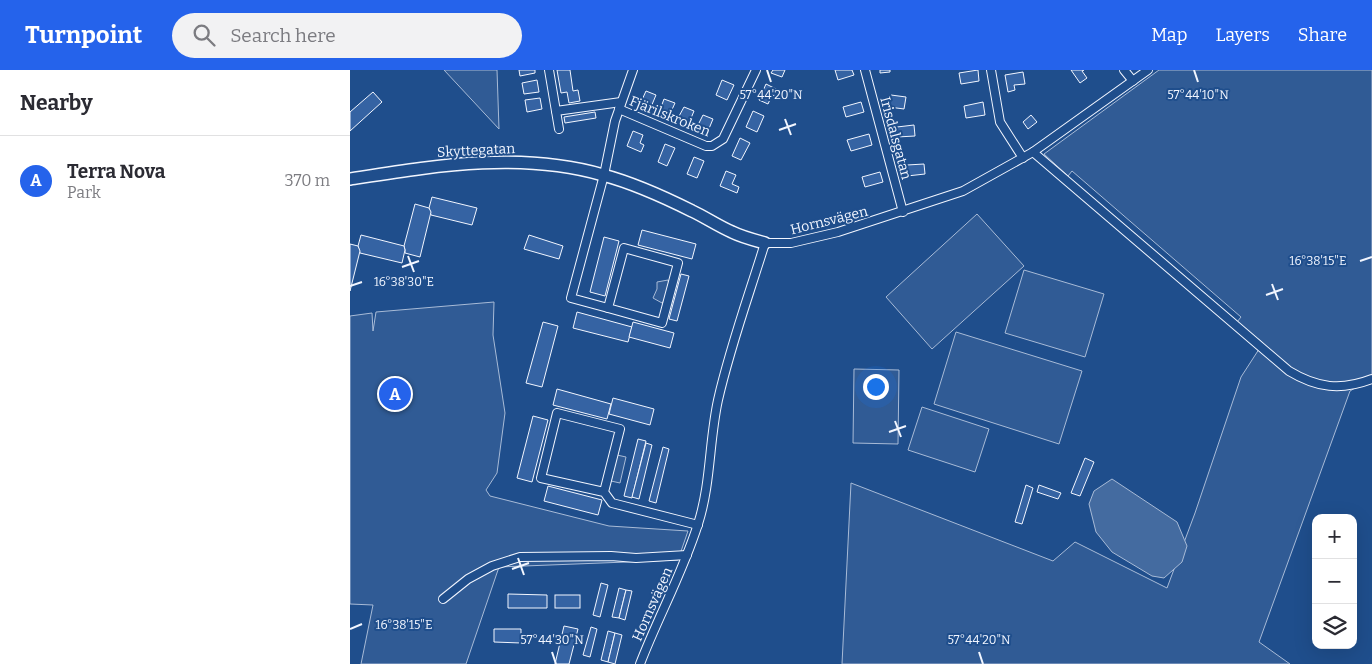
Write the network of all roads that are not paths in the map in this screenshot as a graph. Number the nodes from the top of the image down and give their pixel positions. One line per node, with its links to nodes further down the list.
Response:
1 (549, 70): 10 (street)
2 (633, 70): 9 (street)
3 (756, 70): 9 (street, Fjärilskroken)
4 (865, 70): 16 (street, Irisdalsgatan)
5 (991, 70): 13 (street)
6 (1124, 70): 8 (street)
7 (1148, 70): 8 (street, Hornsvägen)
8 (1133, 81): 12 (street, Hornsvägen)
9 (620, 106): 10 (street); 14 (street)
10 (556, 111): 11 (street)
11 (560, 129)
12 (1033, 152): 13 (street, Hornsvägen); 19 (street)
13 (1023, 158): 16 (street, Hornsvägen)
14 (604, 175): 15 (street, Skyttegatan); 17 (street, Skyttegatan); 18 (street)
15 (350, 179)
16 (902, 212): 17 (street, Hornsvägen)
17 (764, 243): 21 (street, Hornsvägen)
18 (608, 308): 18 (street)
19 (1372, 379)
20 (604, 492): 20 (street); 21 (street)
21 (698, 525): 22 (street, Hornsvägen)
22 (687, 555): 23 (street); 24 (street, Hornsvägen)
23 (443, 599)
24 (640, 664)

